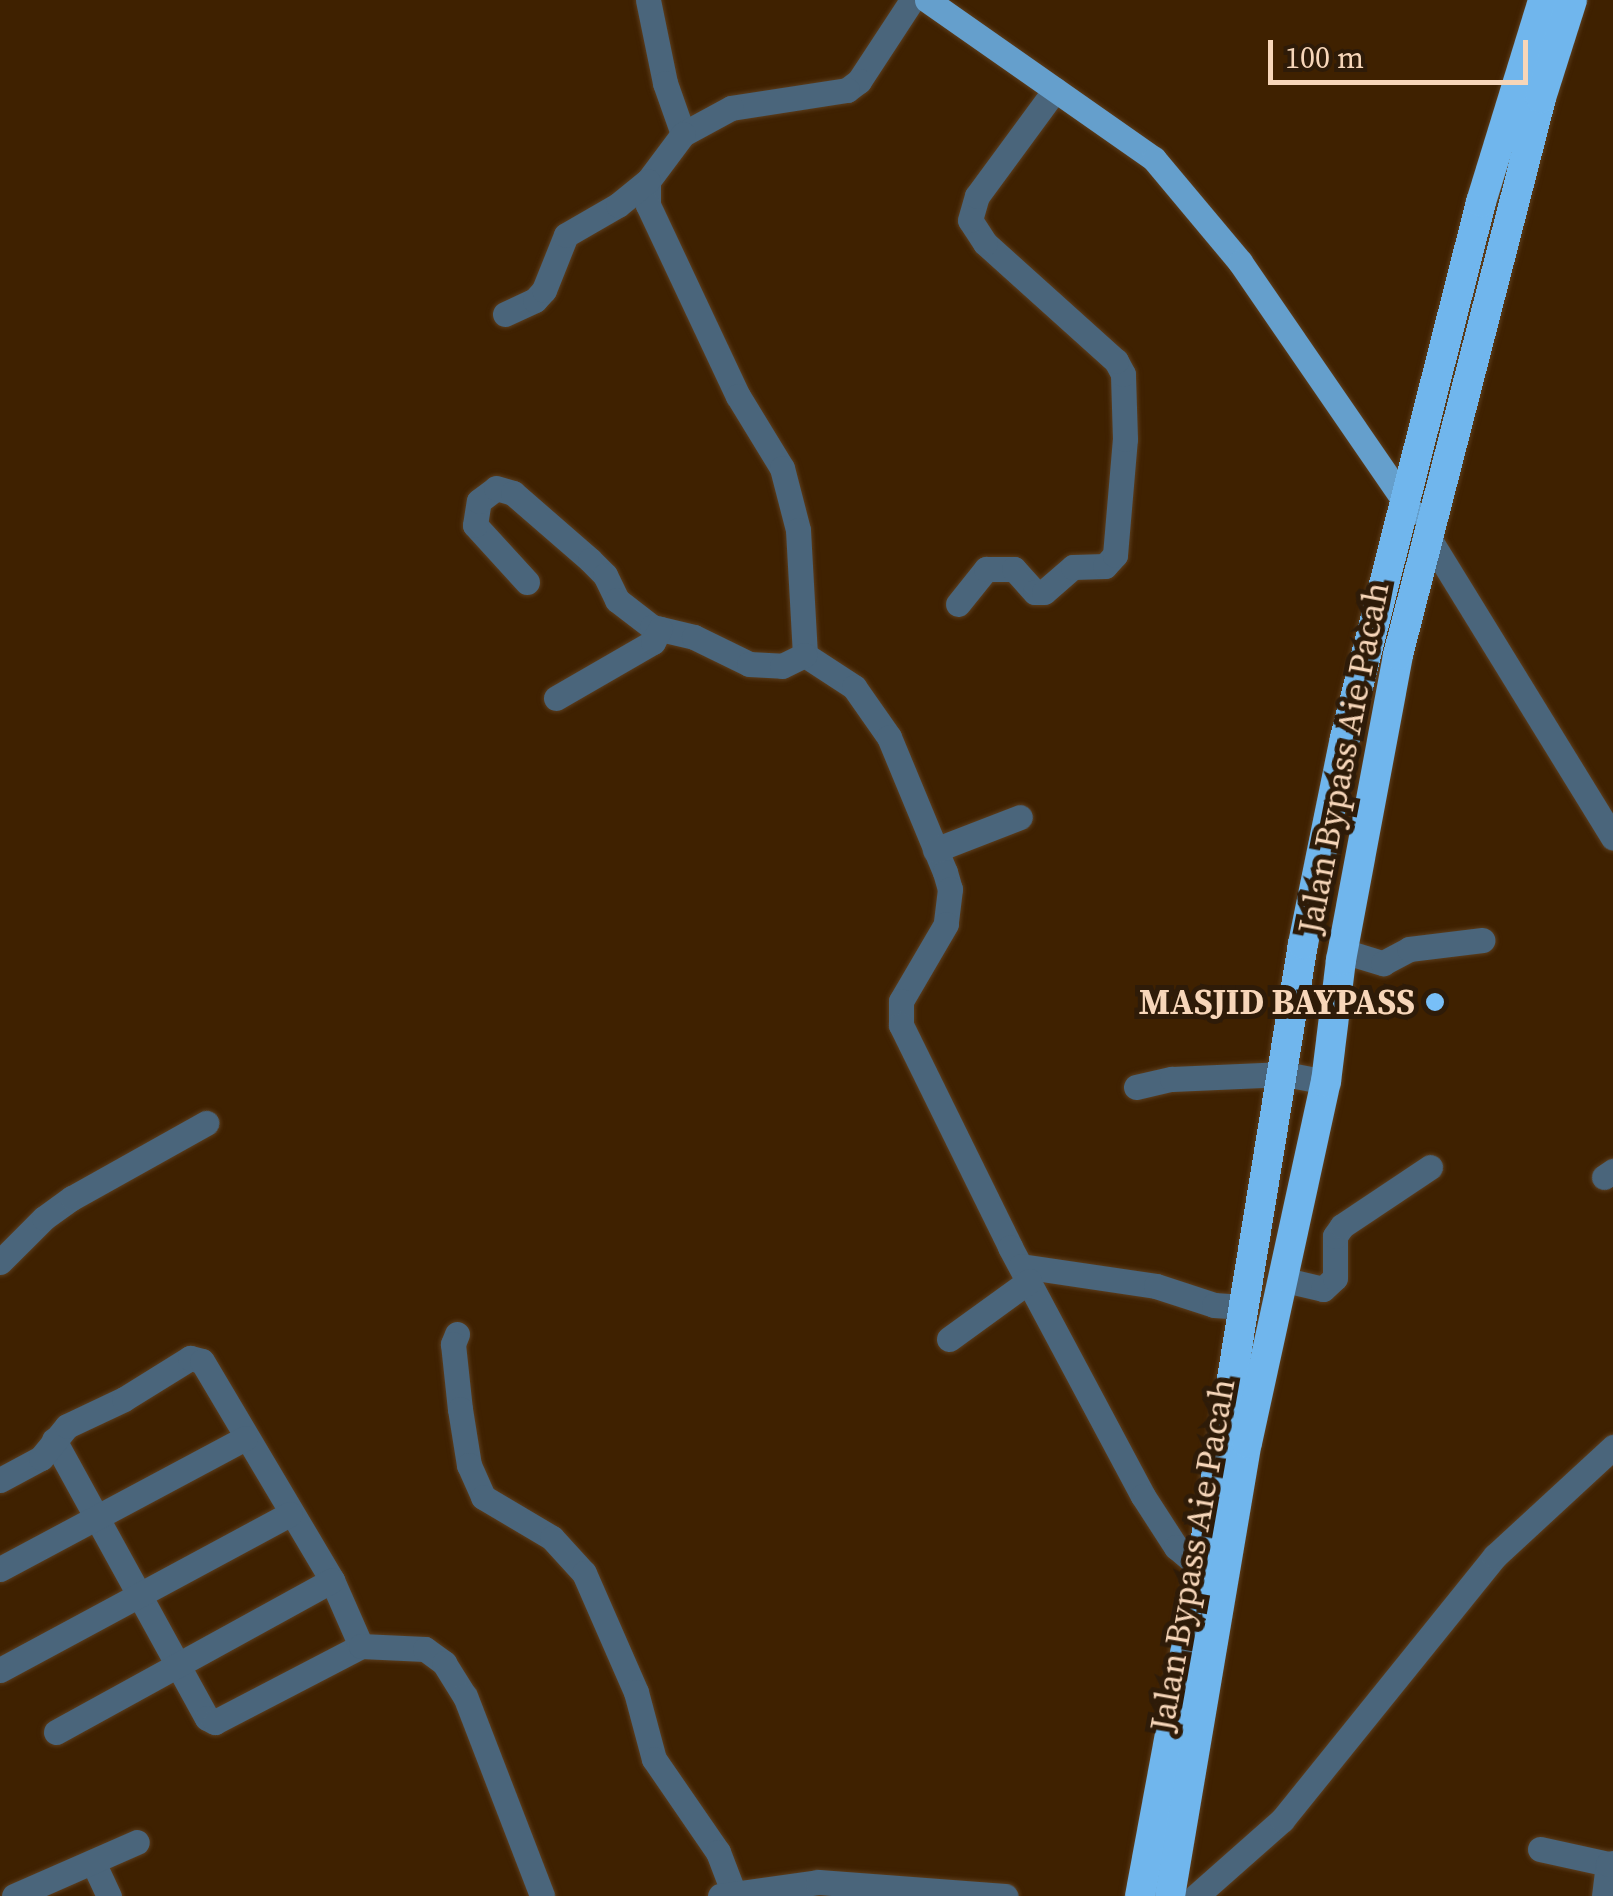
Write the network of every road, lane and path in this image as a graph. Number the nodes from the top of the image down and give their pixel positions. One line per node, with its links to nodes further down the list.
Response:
1 (648, 0): 7 (street)
2 (912, 0): 7 (street)
3 (927, 0): 6 (main road)
4 (1543, 0): 10 (highway)
5 (1572, 0): 11 (highway, Jalan Bypass Aie Pacah)
6 (1055, 90): 10 (main road); 13 (street)
7 (683, 134): 8 (street)
8 (648, 181): 9 (street); 15 (street)
9 (505, 314)
10 (1402, 498): 11 (main road); 22 (highway)
11 (1428, 537): 18 (street); 21 (highway, Jalan Bypass Aie Pacah)
12 (527, 582): 14 (street)
13 (958, 604)
14 (660, 629): 15 (street); 16 (street)
15 (805, 656): 19 (street)
16 (556, 698)
17 (1020, 818): 19 (street)
18 (1613, 838)
19 (935, 850): 28 (street)
20 (1482, 940): 21 (street)
21 (1341, 960): 23 (highway, Jalan Bypass Aie Pacah)
22 (1285, 1074): 23 (street); 24 (street); 30 (highway)
23 (1326, 1082): 29 (highway, Jalan Bypass Aie Pacah)
24 (1136, 1088)
25 (206, 1123): 27 (street)
26 (1430, 1167): 29 (street)
27 (0, 1262)
28 (1025, 1274): 30 (street); 32 (street); 39 (street)
29 (1282, 1279): 58 (highway, Jalan Bypass Aie Pacah)
30 (1243, 1307): 39 (highway)
31 (457, 1334): 52 (street)
32 (949, 1339)
33 (245, 1438): 34 (street); 37 (street); 38 (street)
34 (54, 1440): 36 (street); 38 (street)
35 (1613, 1447): 59 (street)
36 (0, 1480)
37 (290, 1514): 41 (street); 42 (street)
38 (95, 1515): 40 (street); 42 (street)
39 (1201, 1568): 57 (highway)
40 (0, 1569)
41 (332, 1580): 43 (street); 44 (street)
42 (138, 1596): 44 (street); 45 (street)
43 (361, 1646): 44 (street); 55 (street)
44 (176, 1666): 46 (street)
45 (0, 1670)
46 (56, 1732)
47 (137, 1842): 49 (street)
48 (1540, 1850): 50 (street)
49 (94, 1862): 53 (street); 54 (street)
50 (1610, 1863): 60 (street)
51 (0, 1874): 53 (street)
52 (727, 1895): 56 (street)
53 (13, 1896)
54 (109, 1896)
55 (542, 1896)
56 (1005, 1896)
57 (1140, 1896)
58 (1170, 1896)
59 (1196, 1896)
60 (1604, 1896)

